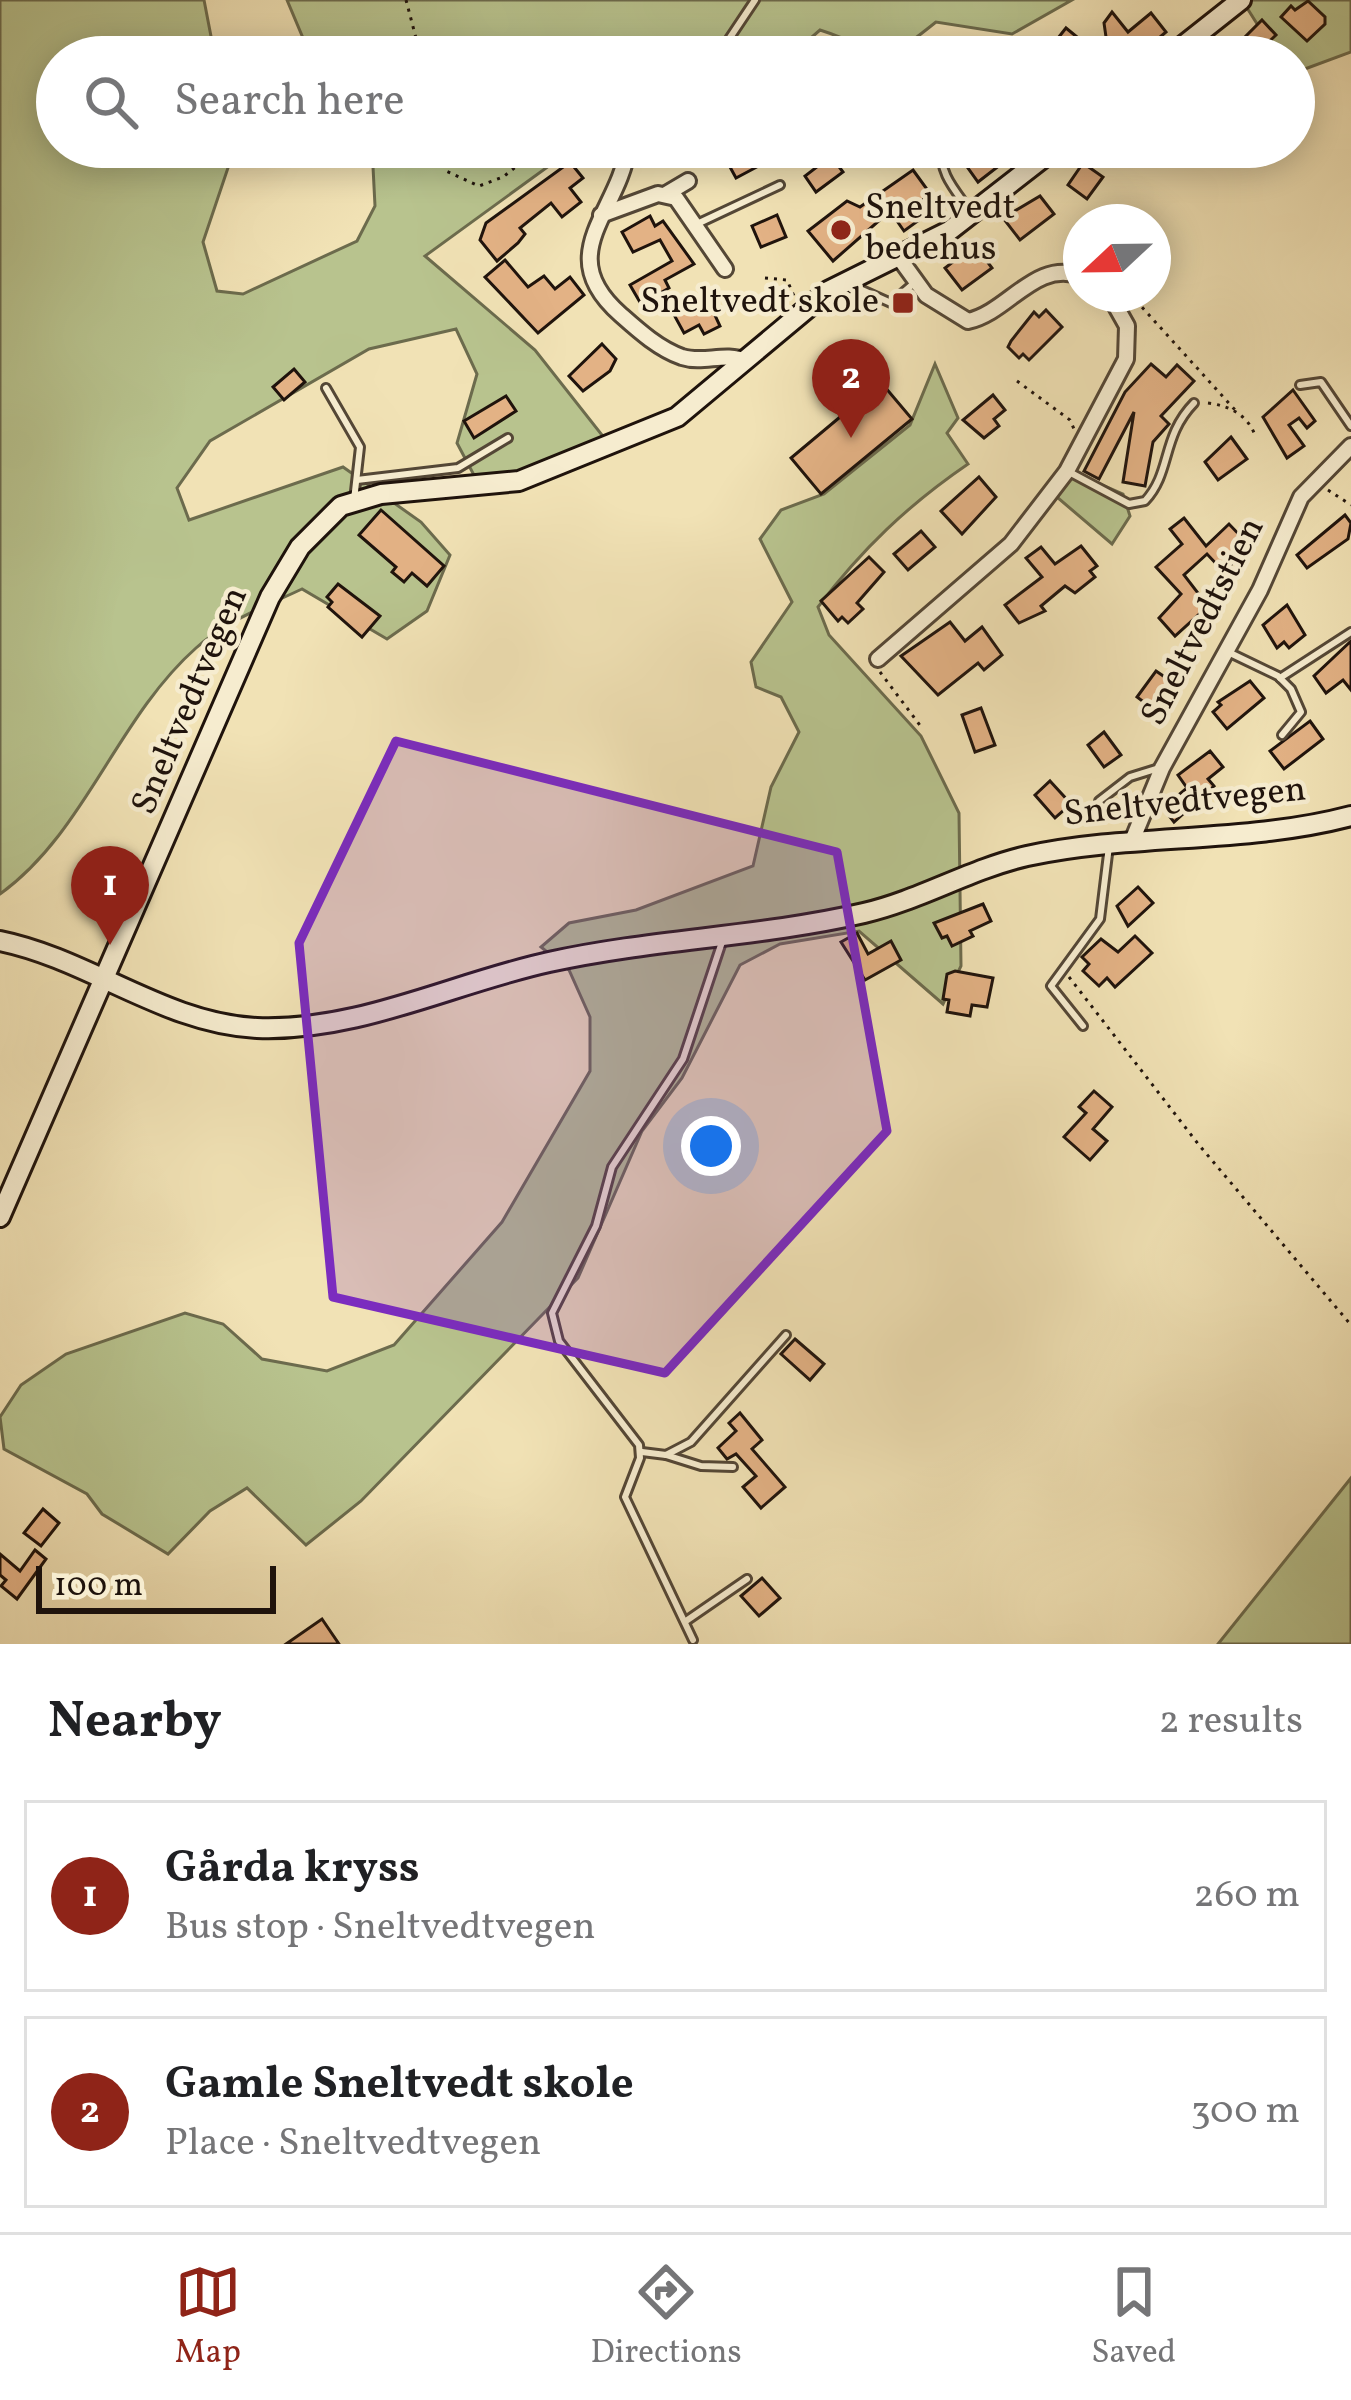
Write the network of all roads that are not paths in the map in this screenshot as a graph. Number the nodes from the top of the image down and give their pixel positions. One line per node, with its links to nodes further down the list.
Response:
1 (755, 0): 3 (lane)
2 (1241, 0): 4 (main road)
3 (731, 36)
4 (1196, 36)
5 (620, 168): 12 (street)
6 (942, 168): 11 (lane)
7 (1030, 168): 11 (main road)
8 (688, 181): 10 (street)
9 (780, 185): 13 (lane)
10 (666, 194): 12 (street); 13 (street)
11 (972, 214): 14 (main road)
12 (601, 215): 20 (street)
13 (697, 224): 15 (street)
14 (897, 255): 17 (main road); 18 (street)
15 (725, 269)
16 (1063, 274): 18 (street)
17 (846, 279): 18 (lane); 20 (main road)
18 (914, 283)
19 (1119, 312): 27 (street)
20 (746, 362): 28 (main road)
21 (1300, 386): 24 (lane)
22 (326, 388): 28 (lane)
23 (1194, 403): 27 (lane)
24 (1351, 426)
25 (508, 438): 28 (lane)
26 (1351, 446): 30 (street, Sneltvedtstien)
27 (1067, 471): 31 (street)
28 (356, 491): 41 (main road, Sneltvedtvegen)
29 (1351, 632): 32 (lane)
30 (1226, 650): 32 (lane); 34 (street, Sneltvedtstien)
31 (878, 659)
32 (1280, 678): 33 (lane)
33 (1282, 735)
34 (1162, 768): 35 (lane); 37 (street, Sneltvedtstien)
35 (1099, 800)
36 (1351, 816): 37 (main road, Sneltvedtvegen)
37 (1132, 841): 38 (main road, Sneltvedtvegen)
38 (1110, 843): 39 (main road, Sneltvedtvegen); 42 (lane)
39 (724, 936): 41 (main road, Sneltvedtvegen); 45 (lane)
40 (0, 941): 41 (main road)
41 (106, 979): 43 (main road)
42 (1083, 1026)
43 (0, 1216)
44 (786, 1335): 46 (lane)
45 (642, 1452): 46 (lane); 49 (lane)
46 (666, 1455): 47 (lane)
47 (733, 1467)
48 (747, 1580): 49 (lane)
49 (686, 1621): 50 (lane)
50 (693, 1640)

